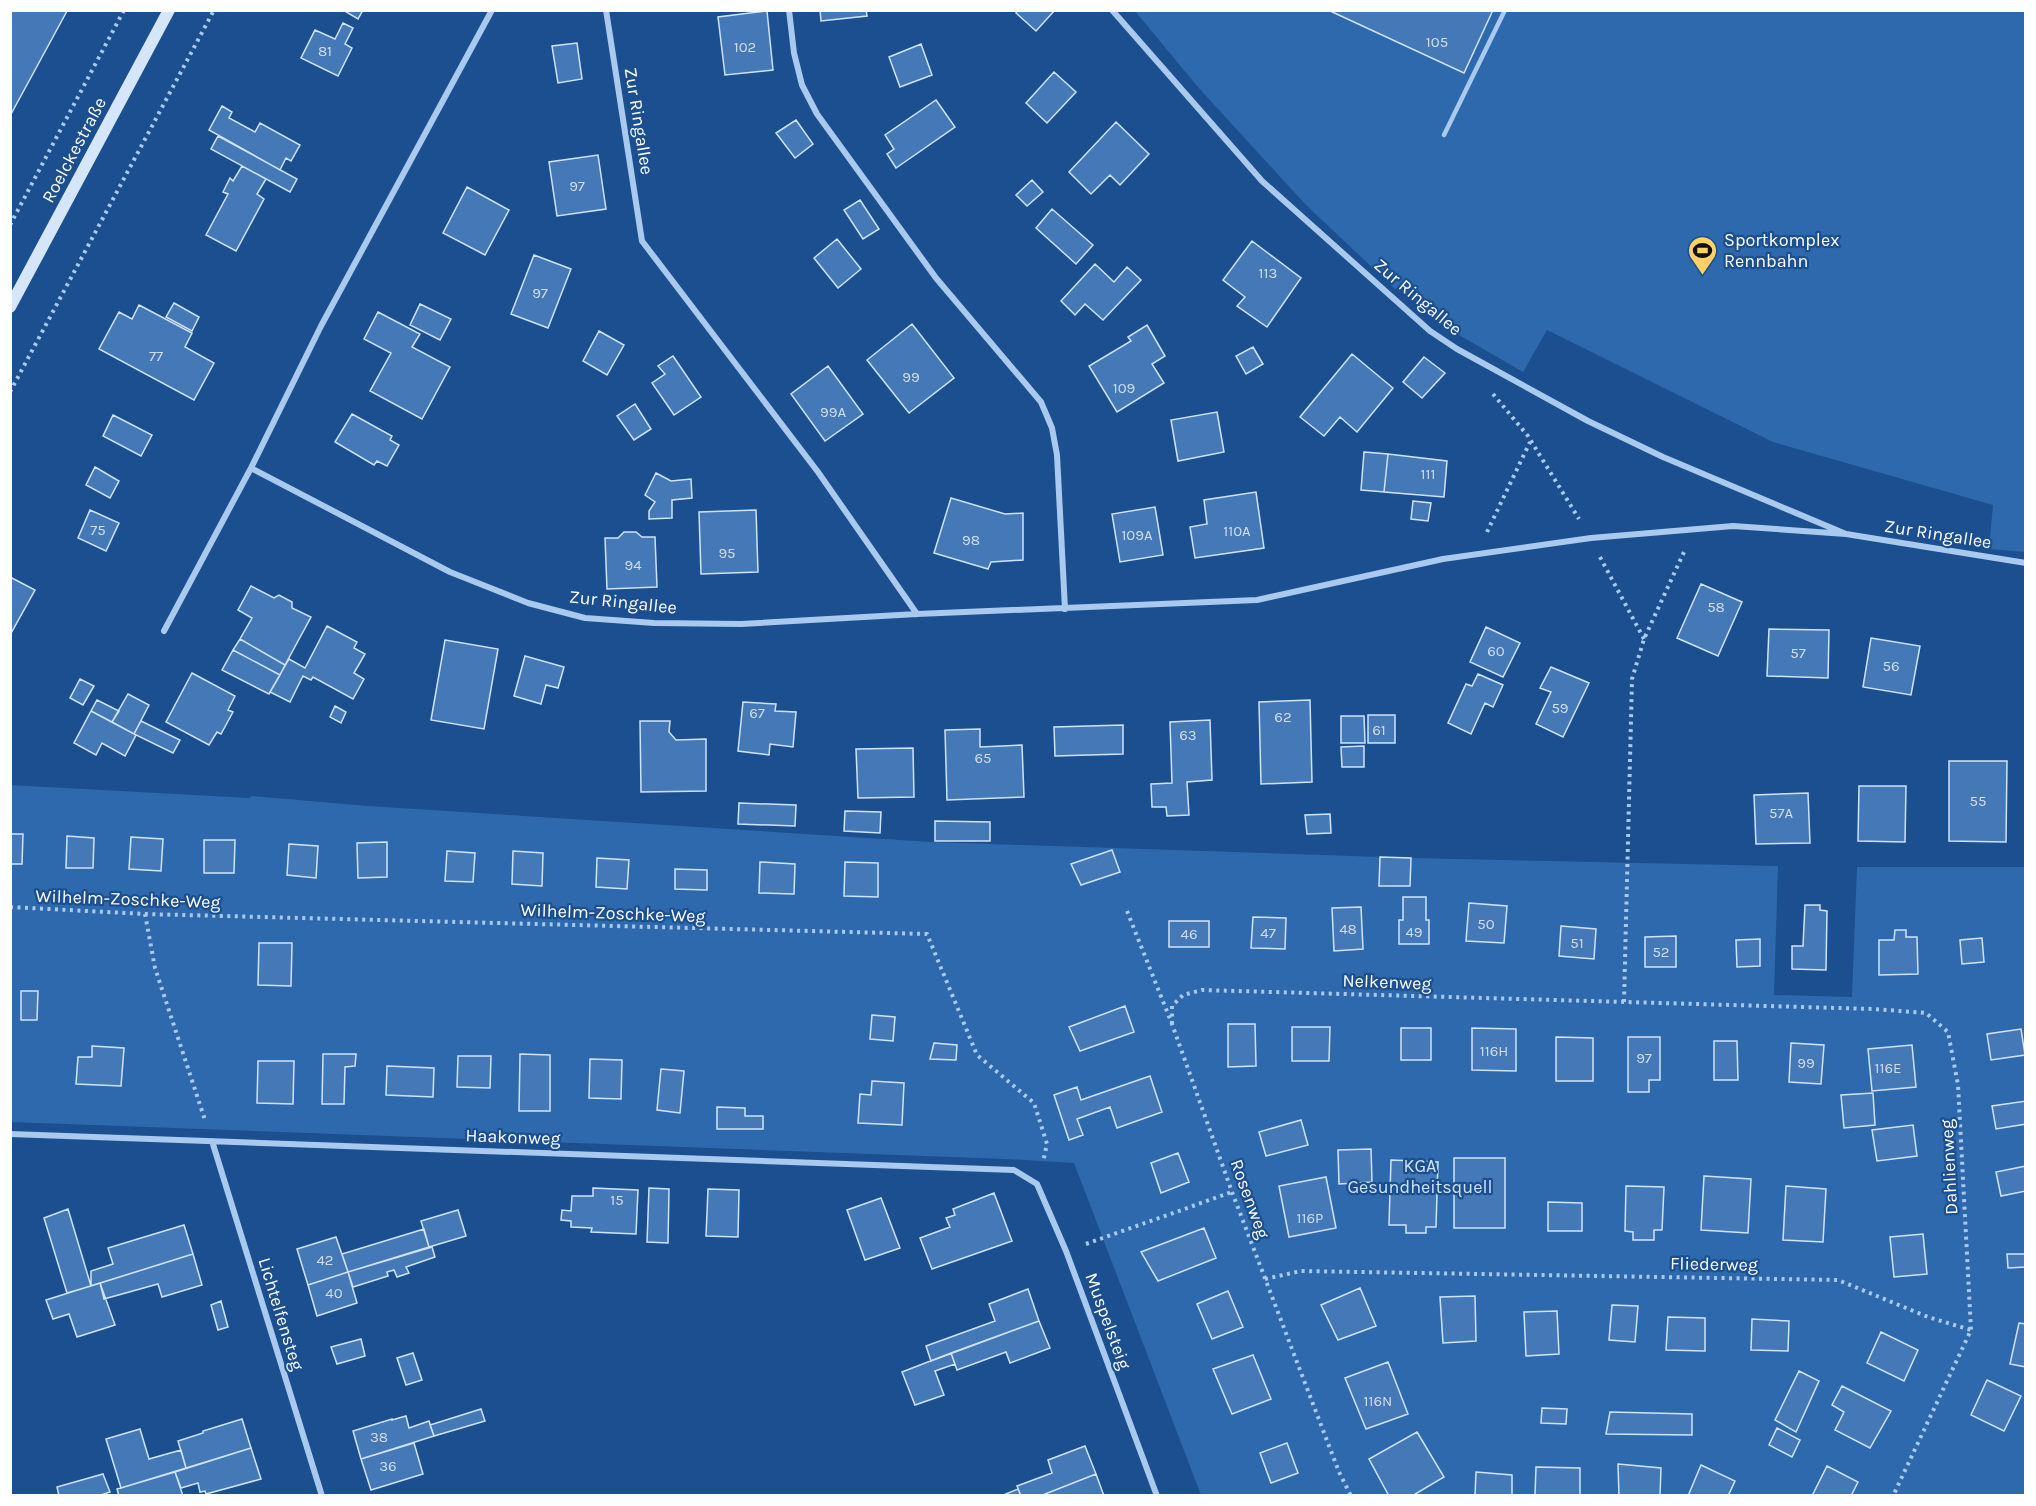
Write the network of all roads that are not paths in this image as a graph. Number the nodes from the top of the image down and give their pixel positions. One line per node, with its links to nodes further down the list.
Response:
1 (169, 10): 8 (main road, Roelckestraße)
2 (492, 10): 9 (street)
3 (606, 10): 13 (street, Zur Ringallee)
4 (789, 10): 12 (street)
5 (1112, 10): 10 (street, Zur Ringallee)
6 (1506, 10): 7 (lane)
7 (1444, 135)
8 (10, 307)
9 (251, 468): 13 (street, Zur Ringallee); 14 (street)
10 (1846, 534): 11 (street, Zur Ringallee); 12 (street, Zur Ringallee)
11 (2025, 563)
12 (1065, 609): 13 (street, Zur Ringallee)
13 (917, 614)
14 (164, 631)
15 (10, 1134): 16 (street, Haakonweg)
16 (212, 1142): 17 (street, Haakonweg); 18 (street, Lichtelfensteg)
17 (1038, 1184): 19 (street, Muspelsteig)
18 (322, 1496)
19 (1157, 1496)

